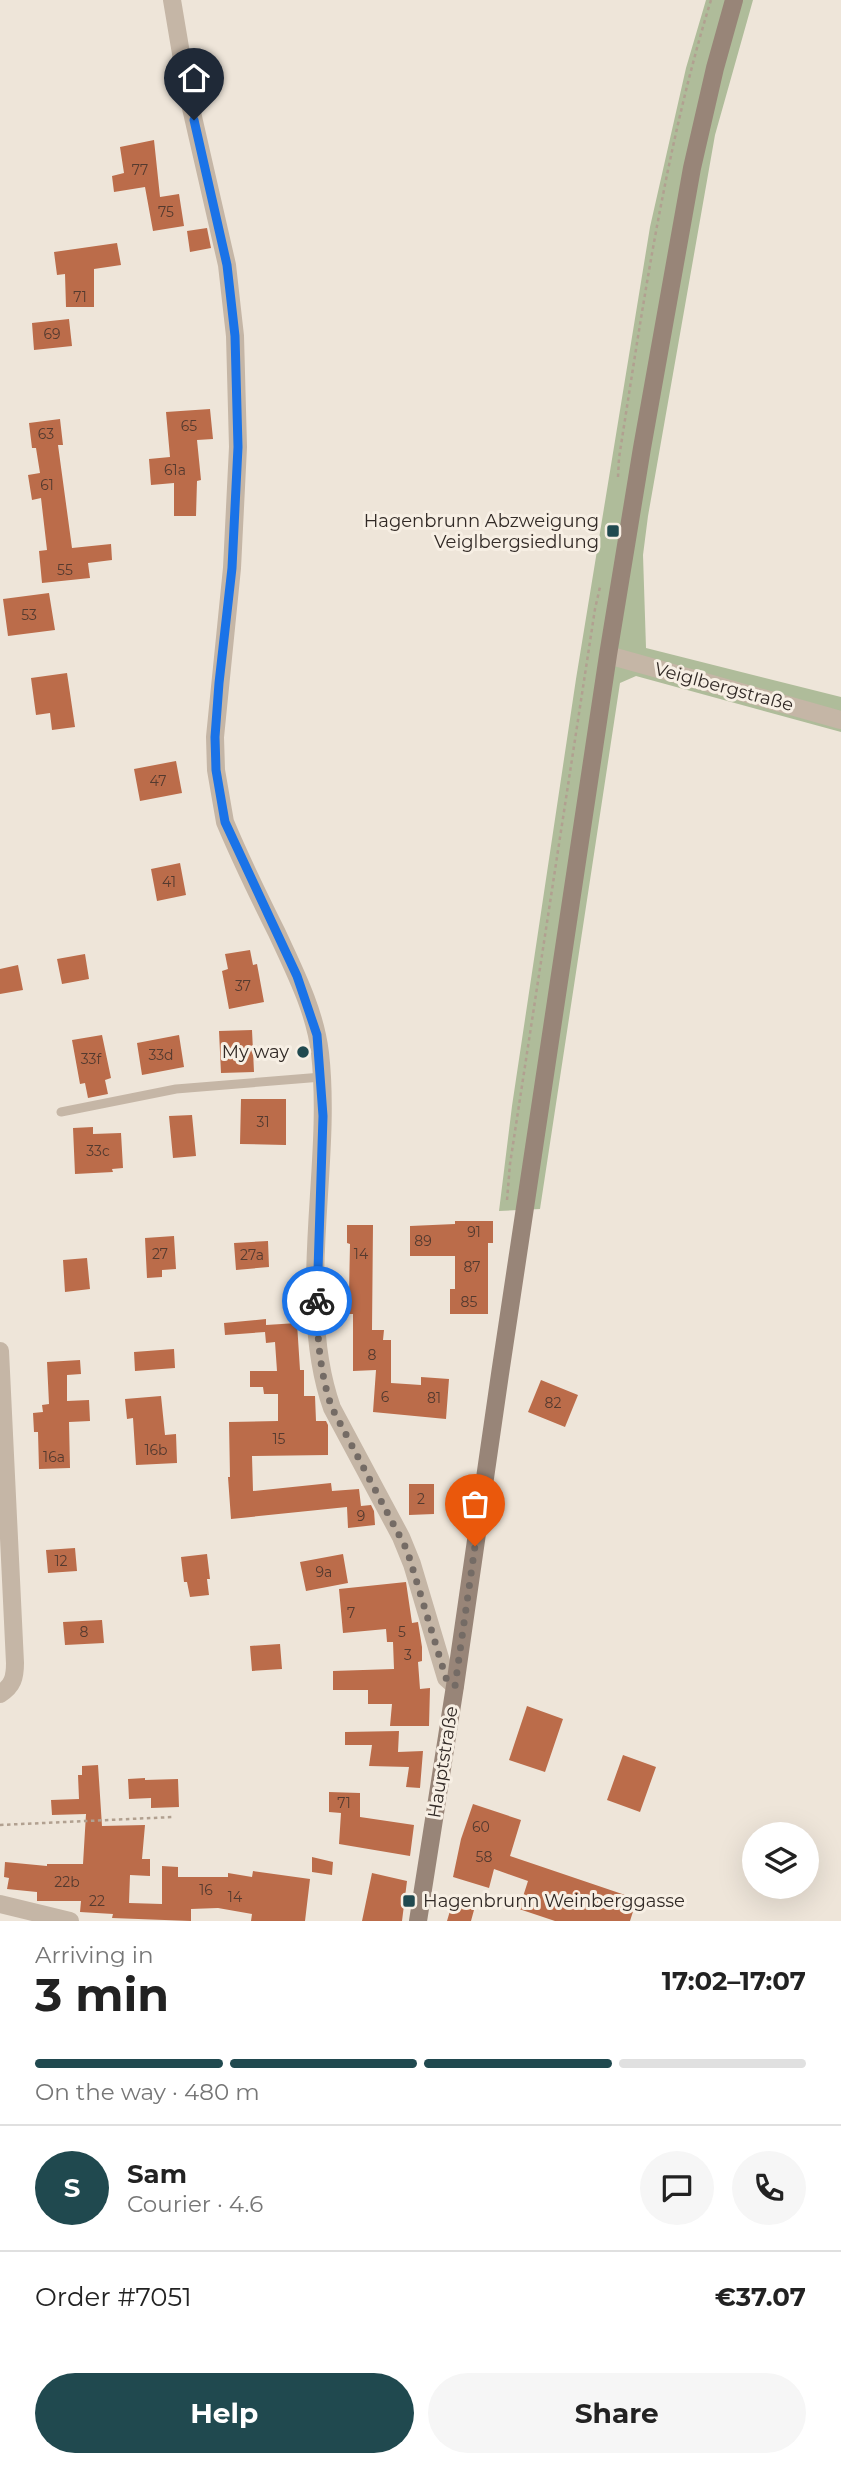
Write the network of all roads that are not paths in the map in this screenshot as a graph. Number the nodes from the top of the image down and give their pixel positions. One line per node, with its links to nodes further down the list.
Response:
1 (172, 0): 5 (street)
2 (734, 0): 3 (main road, Hauptstraße)
3 (608, 655): 4 (street, Veiglbergstraße); 8 (main road, Hauptstraße)
4 (841, 720)
5 (322, 1077): 6 (lane); 8 (street)
6 (61, 1112)
7 (0, 1351): 9 (street)
8 (455, 1686): 12 (main road, Hauptstraße)
9 (0, 1694)
10 (0, 1903): 11 (street)
11 (70, 1921)
12 (418, 1921)

